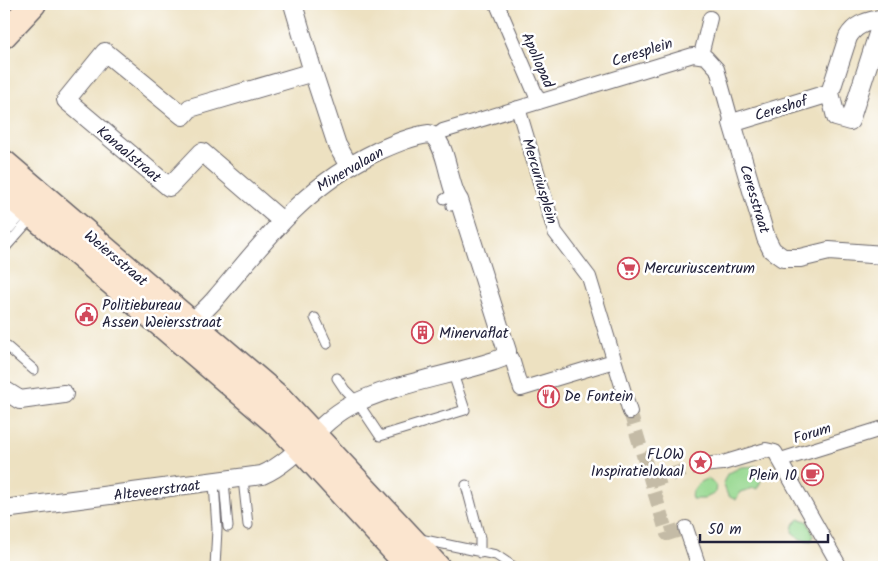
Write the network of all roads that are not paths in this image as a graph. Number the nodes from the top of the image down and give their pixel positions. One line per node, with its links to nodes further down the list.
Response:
1 (18, 4): 5 (main road)
2 (33, 4): 8 (main road)
3 (293, 4): 10 (street)
4 (497, 4): 12 (street, Apollopad)
5 (4, 12)
6 (710, 18): 9 (street)
7 (884, 18): 11 (street); 11 (street)
8 (4, 35)
9 (701, 55): 12 (street, Ceresplein); 14 (street)
10 (313, 72): 17 (street); 20 (street, Kanaalstraat)
11 (830, 93): 14 (street, Cereshof)
12 (538, 102): 13 (street, Ceresplein)
13 (518, 108): 15 (street, Minervalaan); 29 (street, Mercuriusplein)
14 (732, 124): 23 (street, Ceresstraat)
15 (435, 137): 17 (street, Minervalaan); 28 (street)
16 (4, 163): 19 (main road, Weiersstraat)
17 (349, 166): 20 (street, Minervalaan)
18 (4, 190): 19 (main road, Weiersstraat)
19 (31, 205): 21 (street); 22 (lane); 25 (main road, Weiersstraat)
20 (282, 221): 25 (street, Minervalaan)
21 (4, 228)
22 (4, 249)
23 (884, 255)
24 (315, 318): 27 (lane)
25 (185, 330): 38 (main road, Weiersstraat)
26 (4, 344): 30 (lane)
27 (326, 344)
28 (507, 352): 29 (street); 31 (street)
29 (614, 360): 36 (street, Mercuriusplein)
30 (34, 370)
31 (453, 374): 35 (street); 35 (lane)
32 (337, 378): 35 (lane)
33 (4, 390): 34 (street)
34 (64, 394)
35 (358, 402): 38 (street)
36 (630, 412)
37 (884, 428): 39 (street, Forum)
38 (308, 441): 41 (street, Alteveerstraat); 48 (main road, Weiersstraat); 51 (main road, Weiersstraat)
39 (781, 460): 40 (street); 55 (street, Forum)
40 (701, 465)
41 (243, 479): 42 (street, Alteveerstraat); 45 (lane)
42 (219, 482): 44 (street, Alteveerstraat); 46 (lane); 50 (lane)
43 (466, 486): 49 (lane)
44 (4, 509)
45 (248, 525)
46 (228, 527)
47 (686, 528): 54 (street)
48 (406, 534): 49 (lane); 52 (main road, Weiersstraat)
49 (480, 553): 53 (lane)
50 (215, 567)
51 (410, 567)
52 (436, 567)
53 (514, 567)
54 (699, 567)
55 (840, 567)

